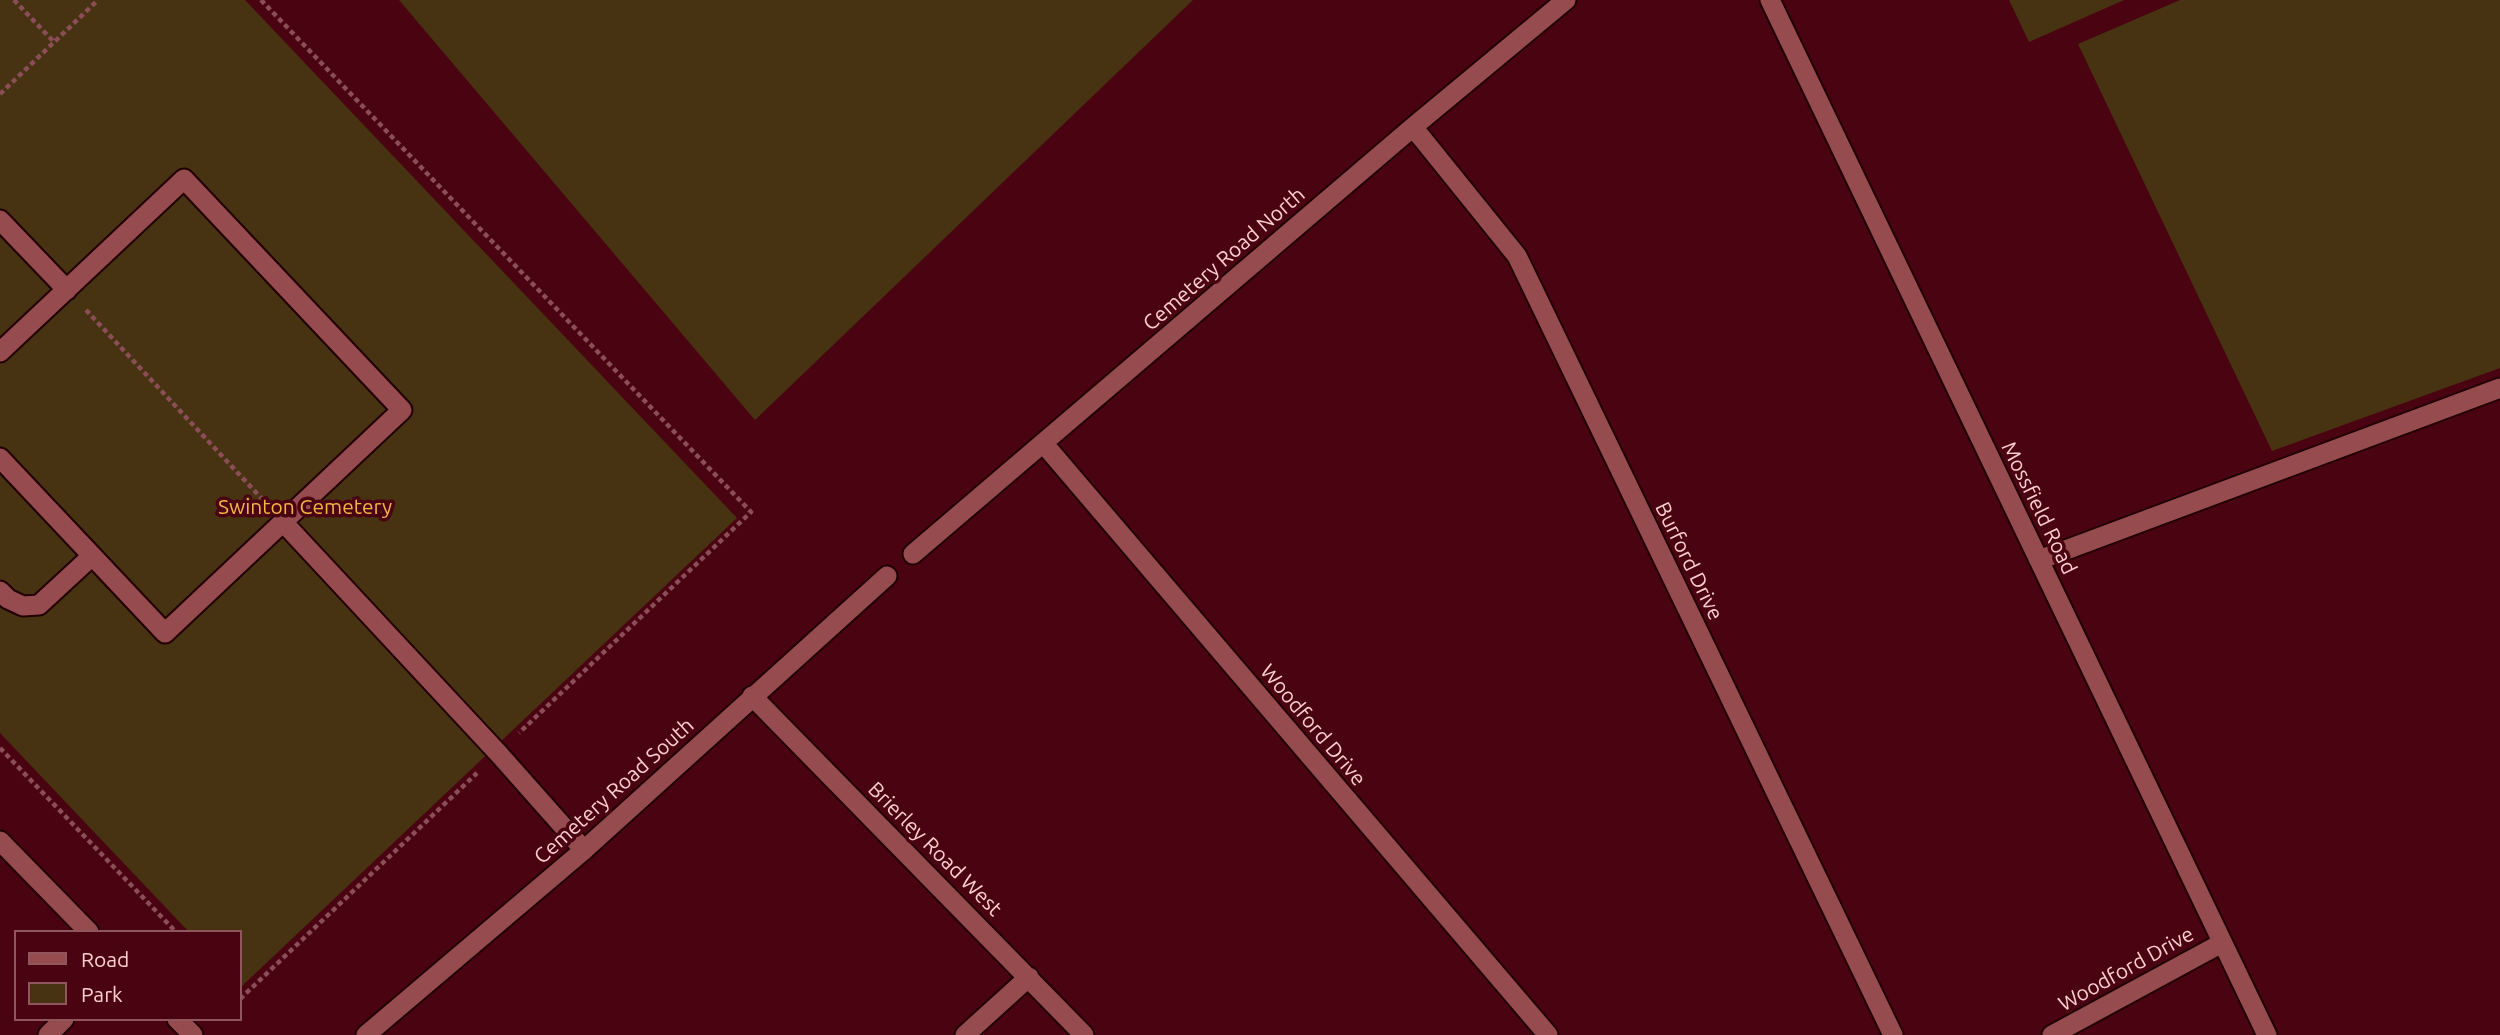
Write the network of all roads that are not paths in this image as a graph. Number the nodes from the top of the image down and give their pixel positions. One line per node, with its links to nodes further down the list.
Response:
1 (1566, 0): 3 (street, Cemetery Road North)
2 (1770, 0): 15 (street, Mossfield Road)
3 (1413, 127): 8 (street, Cemetery Road North); 32 (street, Burford Drive)
4 (0, 220): 5 (street)
5 (66, 290): 6 (street); 12 (street)
6 (0, 352)
7 (2500, 388): 15 (street)
8 (1044, 444): 13 (street, Cemetery Road North); 31 (street, Woodford Drive)
9 (0, 458): 10 (street)
10 (15, 474): 11 (street); 14 (street)
11 (0, 488)
12 (283, 522): 14 (street); 20 (street)
13 (913, 554)
14 (92, 556): 17 (street)
15 (2039, 560): 22 (street, Mossfield Road)
16 (887, 576): 18 (street, Cemetery Road South)
17 (0, 591)
18 (752, 696): 20 (street, Cemetery Road South); 23 (street, Brierley Road West)
19 (0, 841): 21 (street)
20 (584, 850): 28 (street, Cemetery Road South)
21 (87, 930)
22 (2222, 943): 33 (street, Woodford Drive); 34 (street, Mossfield Road)
23 (1029, 977): 29 (street); 30 (street, Brierley Road West)
24 (62, 1021): 26 (street)
25 (179, 1021): 27 (street)
26 (48, 1035)
27 (193, 1035)
28 (366, 1035)
29 (965, 1035)
30 (1084, 1035)
31 (1548, 1035)
32 (1893, 1035)
33 (2052, 1035)
34 (2267, 1035)

